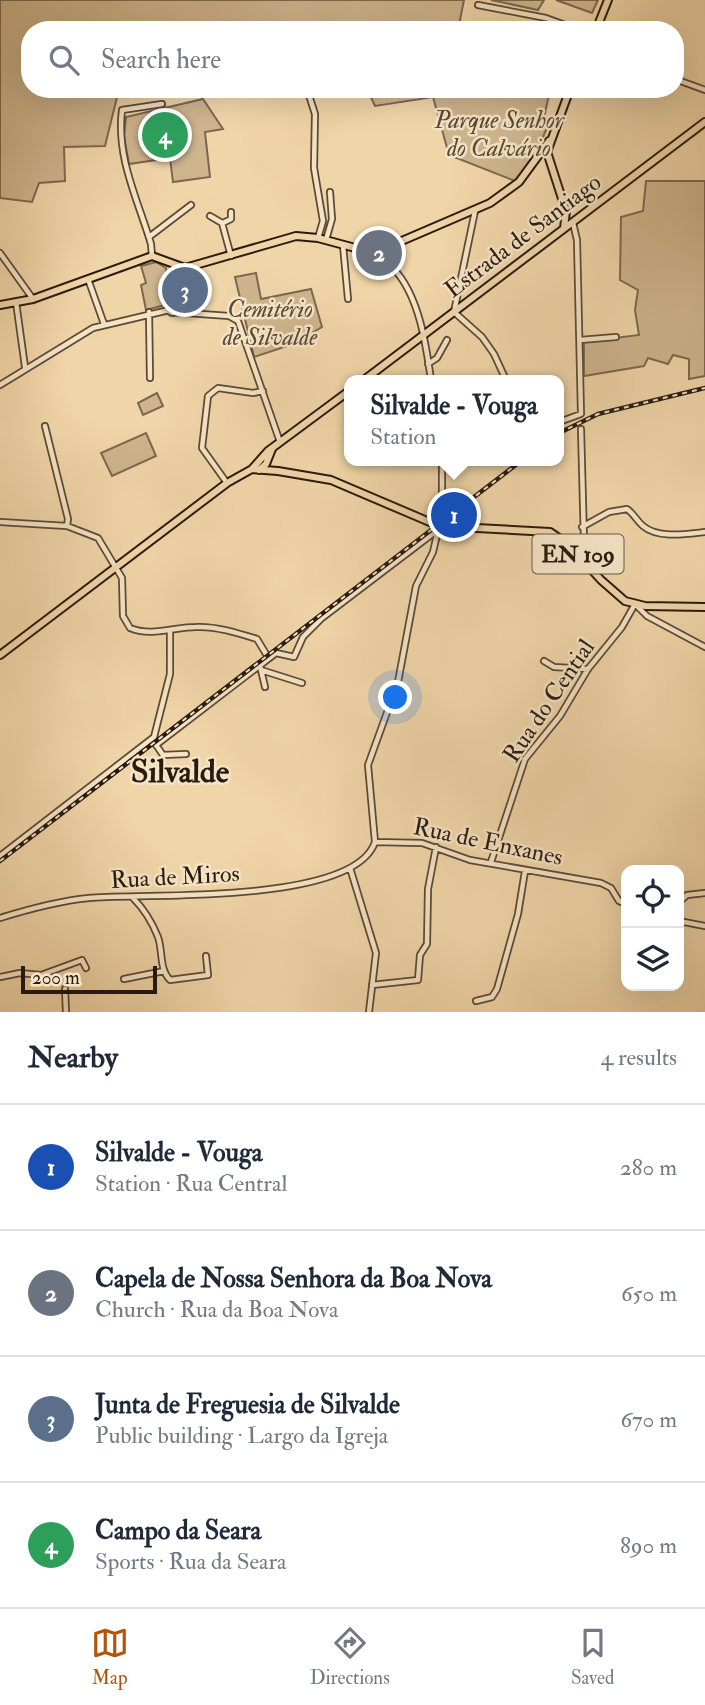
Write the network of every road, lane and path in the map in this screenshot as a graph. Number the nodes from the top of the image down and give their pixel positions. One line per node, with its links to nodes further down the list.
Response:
1 (608, 0): 4 (main road)
2 (478, 5): 3 (street)
3 (554, 21)
4 (600, 21)
5 (684, 82): 6 (street)
6 (705, 90)
7 (310, 98): 25 (street)
8 (566, 98): 11 (main road)
9 (162, 104): 24 (street)
10 (705, 122): 19 (main road, Estrada de Santiago)
11 (549, 141): 12 (main road); 13 (main road)
12 (533, 164): 13 (main road); 16 (main road)
13 (550, 168): 17 (main road)
14 (331, 192): 26 (street)
15 (191, 205): 24 (street)
16 (475, 211): 28 (main road); 42 (street)
17 (569, 211): 19 (main road); 22 (main road); 23 (main road)
18 (231, 212): 21 (street)
19 (586, 212): 22 (main road, Estrada de Santiago)
20 (210, 216): 21 (street)
21 (222, 223): 32 (street)
22 (573, 223): 23 (main road, Estrada de Santiago); 47 (street)
23 (564, 229): 42 (main road, Estrada de Santiago)
24 (149, 236): 31 (street)
25 (318, 238): 26 (main road); 32 (main road)
26 (326, 240): 27 (main road)
27 (343, 245): 29 (main road); 37 (street)
28 (390, 246): 29 (main road); 33 (street)
29 (366, 249): 33 (street)
30 (0, 253): 36 (street)
31 (152, 256): 34 (main road); 35 (main road)
32 (231, 257): 34 (main road)
33 (386, 261): 44 (street)
34 (175, 267): 40 (street)
35 (88, 279): 36 (main road); 43 (street)
36 (33, 299): 38 (main road)
37 (348, 299)
38 (16, 302): 39 (main road); 49 (street)
39 (0, 305)
40 (173, 309): 41 (street); 55 (street)
41 (149, 312): 43 (street); 53 (street)
42 (454, 312): 44 (main road, Estrada de Santiago); 52 (street)
43 (104, 324): 49 (street)
44 (423, 336): 48 (street); 50 (main road, Estrada de Santiago)
45 (616, 337): 47 (street)
46 (447, 340): 48 (street)
47 (580, 340): 57 (street)
48 (428, 364): 51 (street)
49 (25, 367): 54 (street)
50 (371, 375)
51 (430, 375)
52 (504, 375)
53 (150, 378)
54 (0, 385)
55 (263, 391): 60 (street); 63 (street)
56 (344, 395): 60 (main road)
57 (564, 420)
58 (45, 426): 65 (street)
59 (581, 429): 67 (street)
60 (280, 443): 61 (main road)
61 (264, 466): 63 (main road); 66 (main road, EN 109)
62 (442, 466): 66 (street)
63 (227, 483): 72 (main road)
64 (0, 522): 65 (street)
65 (67, 526): 72 (street)
66 (436, 527): 70 (main road, EN 109); 80 (street); 85 (street)
67 (583, 527): 68 (street); 69 (street)
68 (705, 532)
69 (584, 541): 70 (street); 71 (street)
70 (569, 545): 71 (main road, EN 109)
71 (587, 564): 73 (main road, EN 109)
72 (116, 568): 75 (street); 78 (main road)
73 (635, 604): 74 (main road, EN 109); 76 (street); 81 (street, Rua do Cential)
74 (705, 607)
75 (170, 630): 77 (street); 87 (street)
76 (705, 647)
77 (266, 654)
78 (0, 655)
79 (544, 661): 81 (street)
80 (260, 668): 82 (street); 83 (street); 84 (street)
81 (588, 669): 88 (street, Rua do Cential)
82 (302, 684)
83 (265, 687)
84 (186, 754)
85 (375, 842): 86 (street, Rua de Enxanes); 89 (street)
86 (436, 847): 88 (street, Rua de Enxanes); 103 (street)
87 (0, 856)
88 (491, 862): 90 (street, Rua de Enxanes)
89 (350, 868): 92 (street, Rua de Miros); 103 (street)
90 (525, 871): 94 (street, Rua de Enxanes); 105 (street)
91 (705, 893): 93 (street)
92 (133, 898): 95 (street, Rua de Miros); 100 (street)
93 (684, 898)
94 (621, 902)
95 (0, 918)
96 (684, 922): 97 (street)
97 (705, 926)
98 (206, 956): 100 (street)
99 (86, 968): 101 (street)
100 (164, 971): 102 (street)
101 (0, 977)
102 (124, 979)
103 (372, 985): 107 (street)
104 (65, 989): 106 (street)
105 (476, 1001)
106 (66, 1012)
107 (369, 1012)

